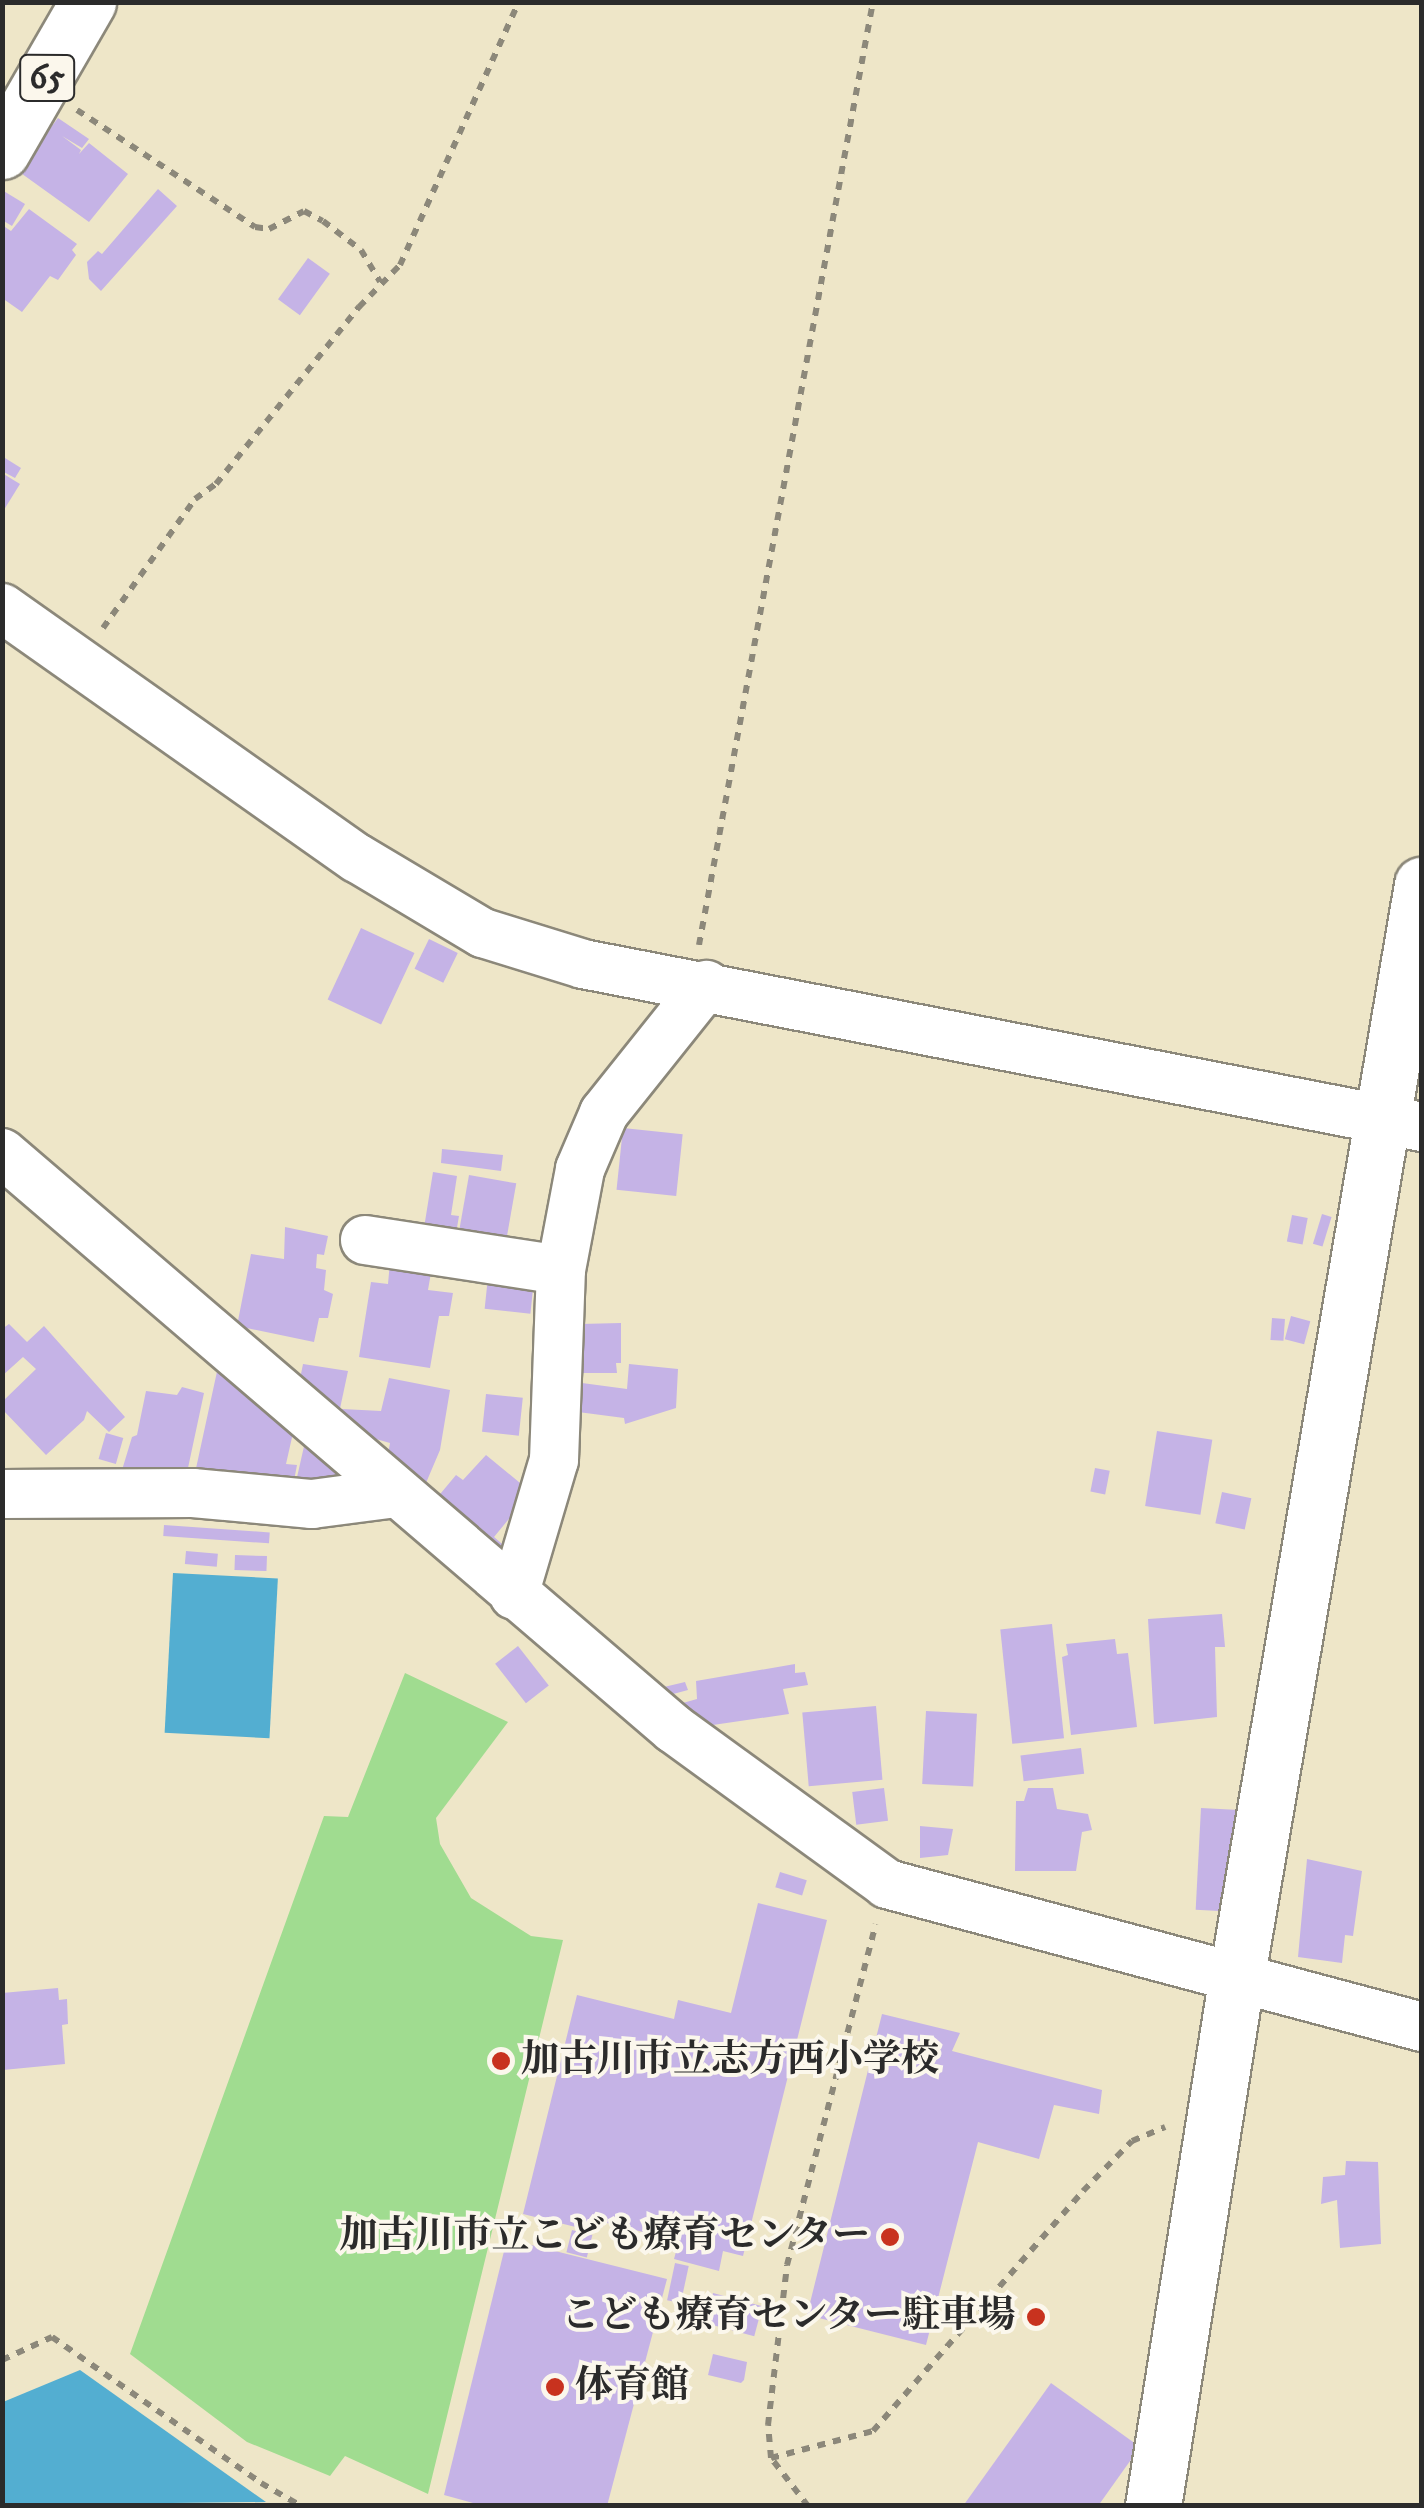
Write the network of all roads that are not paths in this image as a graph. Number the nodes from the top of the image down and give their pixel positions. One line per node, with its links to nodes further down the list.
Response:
1 (88, 2): 2 (street, 65)
2 (19, 113)
3 (2, 608): 5 (street)
4 (1422, 885): 6 (street)
5 (699, 984): 6 (street); 9 (street)
6 (1400, 1123): 13 (street)
7 (2, 1153): 10 (street)
8 (365, 1240): 9 (street)
9 (562, 1270): 12 (street)
10 (396, 1493): 11 (street); 12 (street)
11 (2, 1494)
12 (514, 1594): 13 (street)
13 (1237, 1975): 14 (street); 15 (street)
14 (1422, 2027)
15 (1154, 2506)

